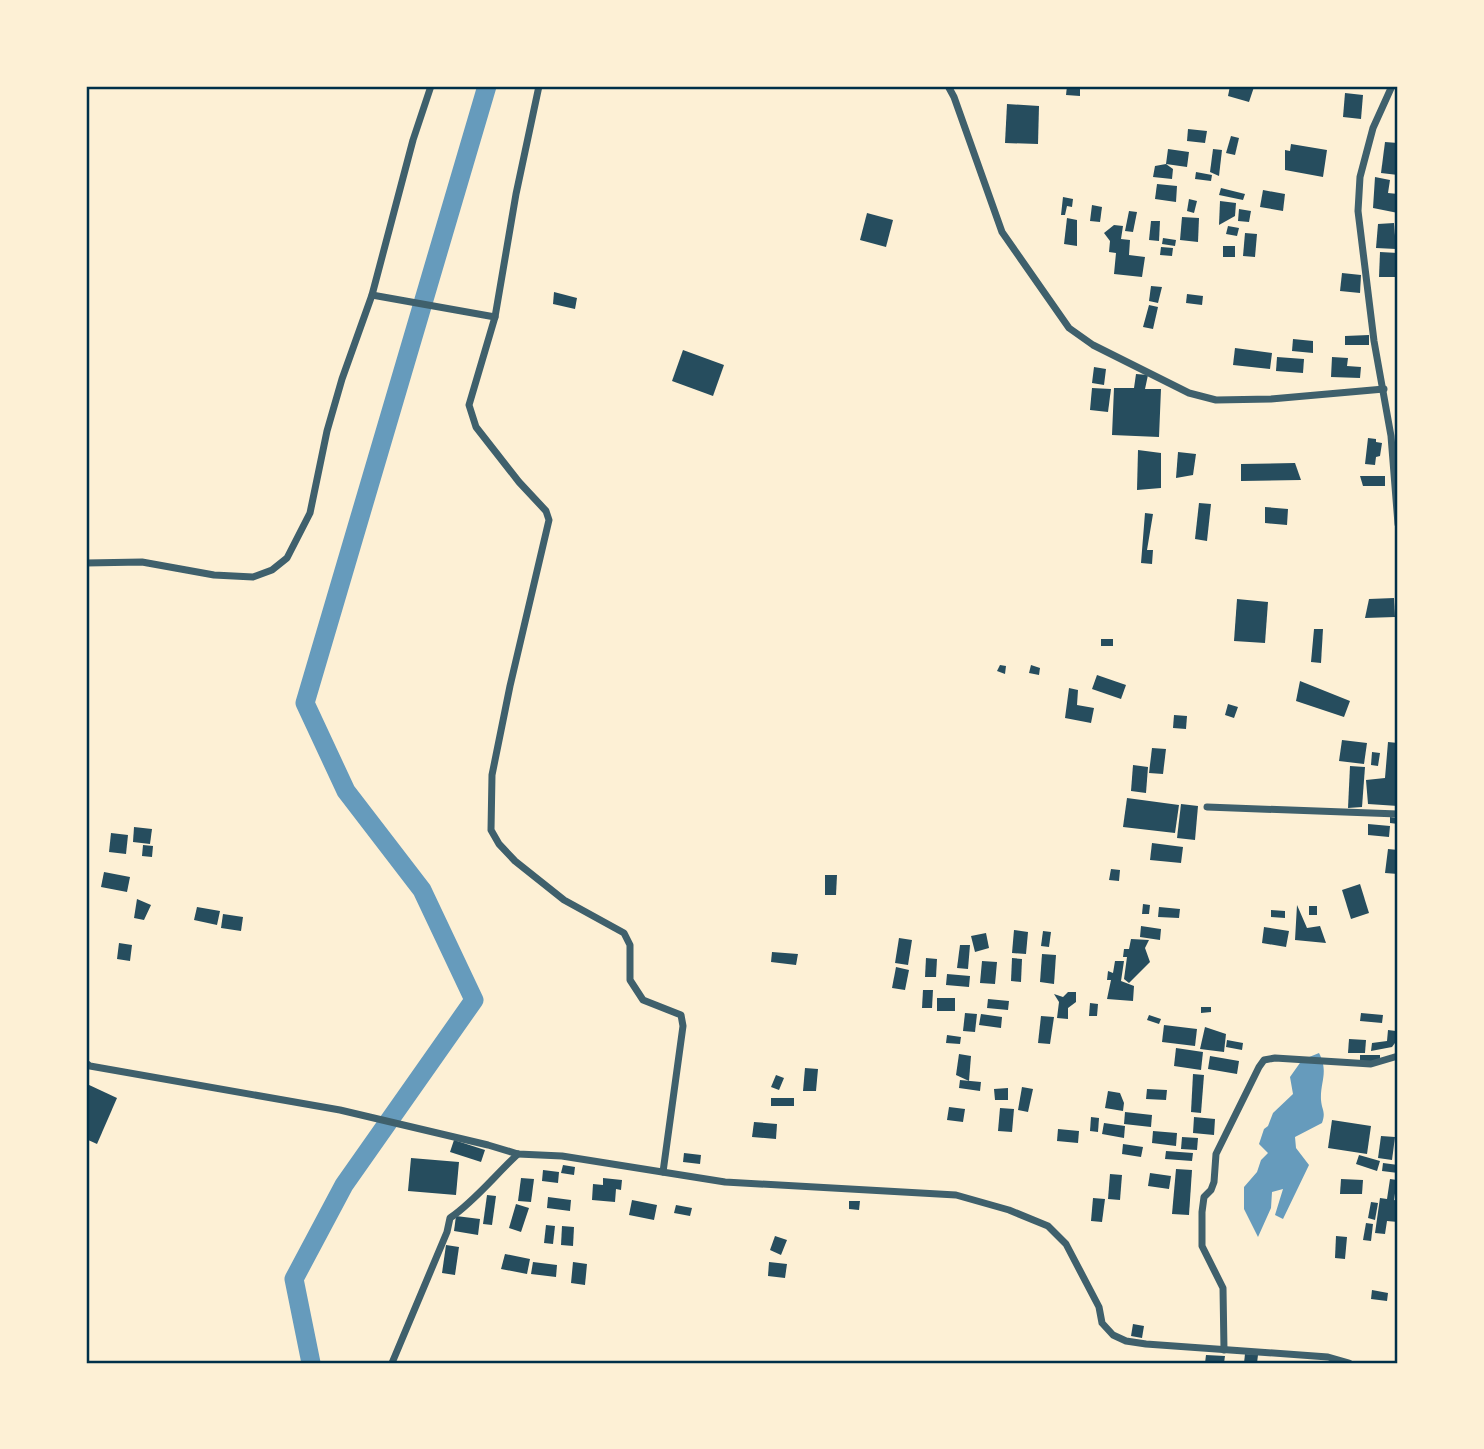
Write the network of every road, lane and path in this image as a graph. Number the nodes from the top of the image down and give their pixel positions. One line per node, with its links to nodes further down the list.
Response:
1 (431, 86): 5 (street)
2 (539, 86): 6 (street)
3 (948, 86): 7 (street)
4 (1392, 86): 7 (street)
5 (372, 295): 6 (street); 9 (street)
6 (495, 317): 15 (street)
7 (1384, 389): 8 (street)
8 (1398, 524)
9 (86, 563)
10 (1207, 807): 11 (street)
11 (1398, 814)
12 (1398, 1056): 16 (street)
13 (86, 1063): 14 (street)
14 (518, 1154): 15 (street); 17 (street)
15 (663, 1172): 16 (street)
16 (1224, 1350): 18 (street)
17 (392, 1363)
18 (1349, 1363)

